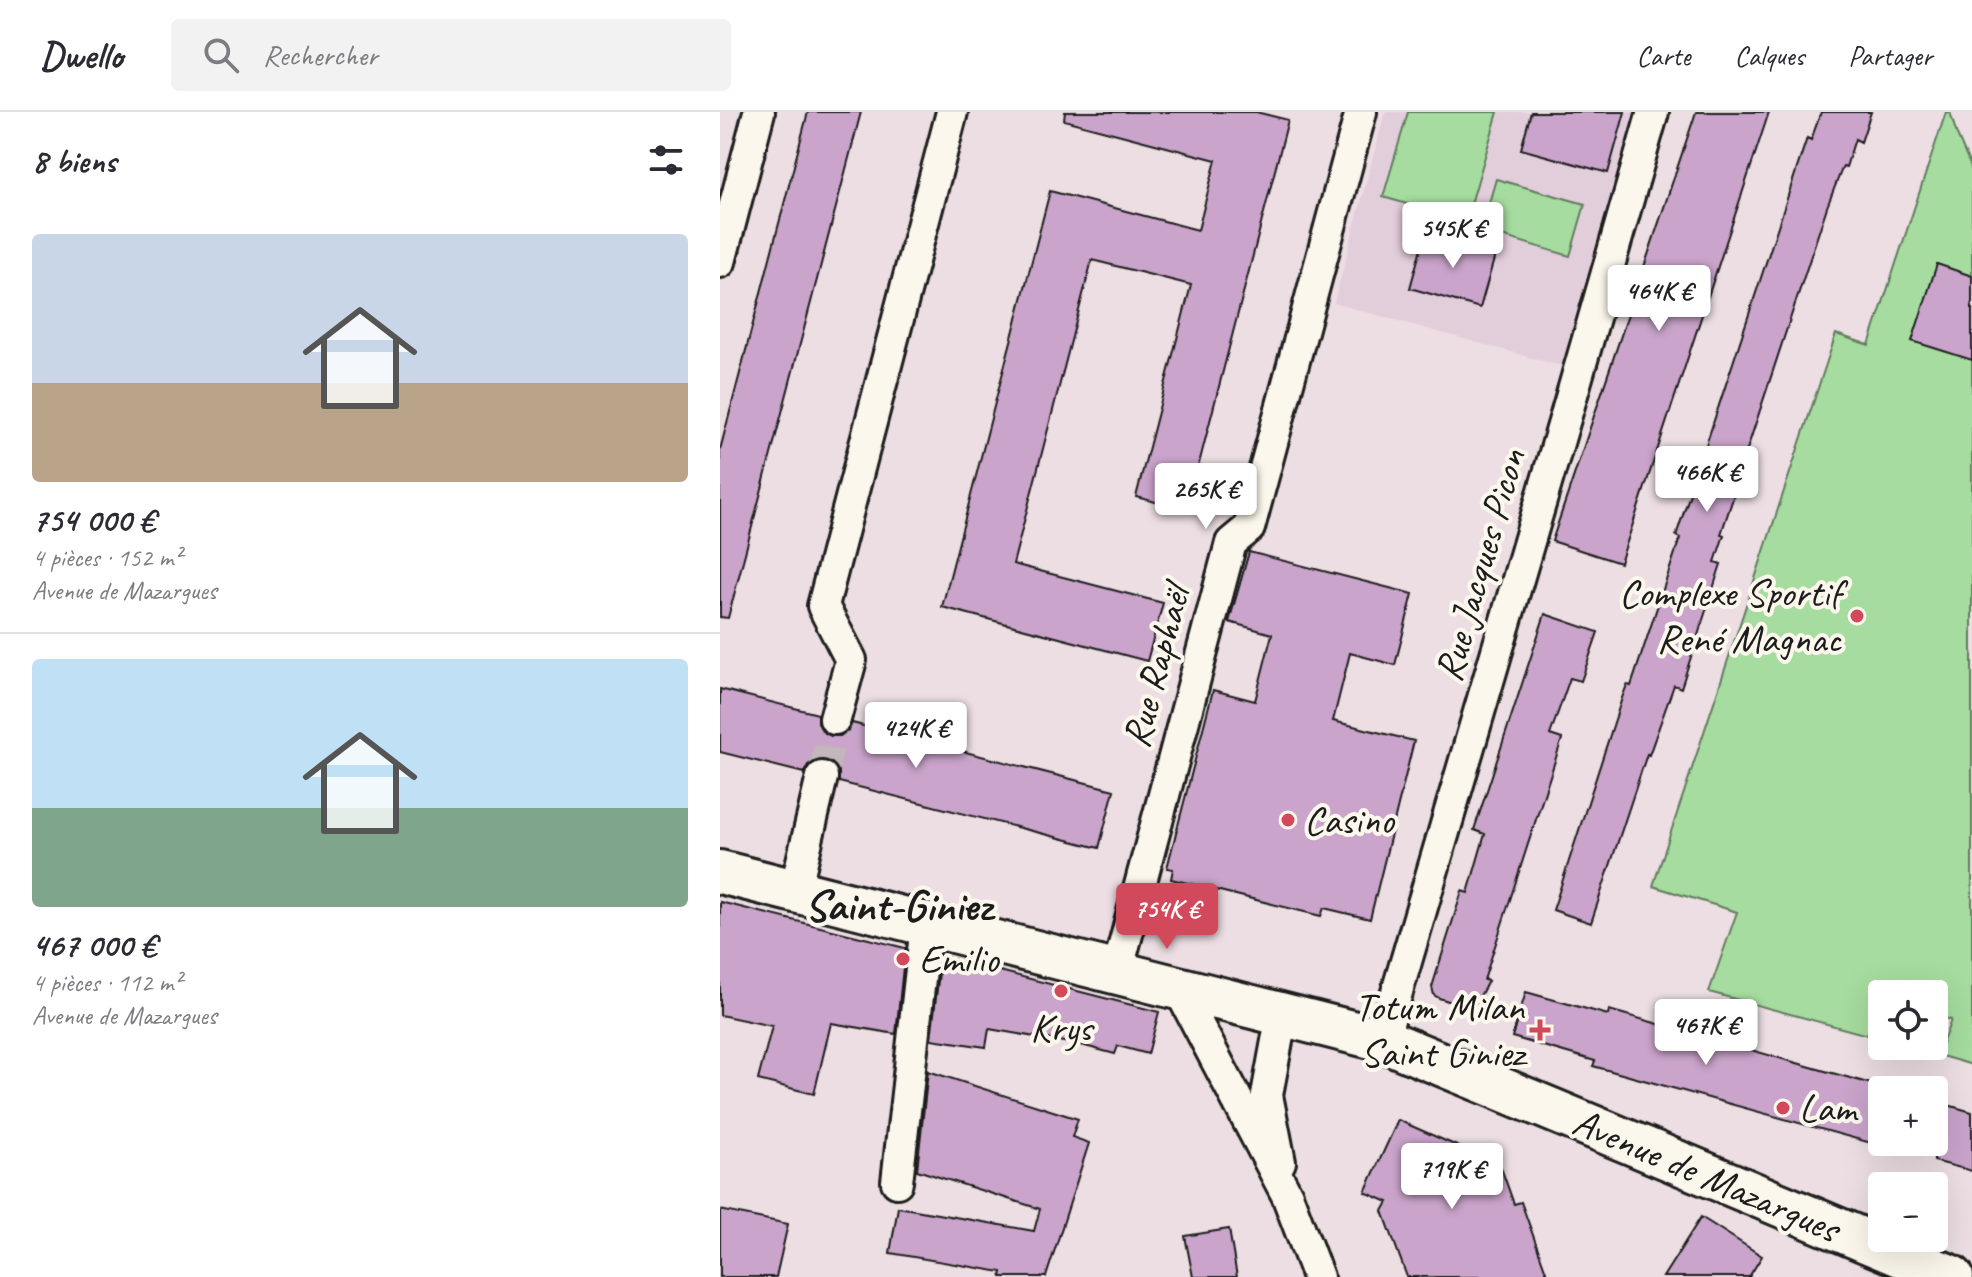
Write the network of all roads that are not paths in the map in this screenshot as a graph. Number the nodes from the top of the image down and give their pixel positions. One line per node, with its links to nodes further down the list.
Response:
1 (759, 112): 5 (street)
2 (952, 112): 6 (street)
3 (1361, 112): 11 (street, Rue Raphaël)
4 (1653, 112): 14 (street, Rue Jacques Picon)
5 (720, 262)
6 (835, 719)
7 (822, 777): 9 (street)
8 (720, 872): 9 (street, Avenue de Mazargues)
9 (795, 891): 10 (street, Avenue de Mazargues)
10 (926, 925): 11 (street, Avenue de Mazargues); 16 (street)
11 (1117, 972): 12 (street, Avenue de Mazargues)
12 (1178, 987): 13 (street, Avenue de Mazargues); 15 (street)
13 (1282, 1014): 14 (street, Avenue de Mazargues); 15 (street)
14 (1383, 1040): 18 (street, Avenue de Mazargues)
15 (1253, 1099): 17 (street)
16 (897, 1182)
17 (1318, 1277)
18 (1952, 1277)

